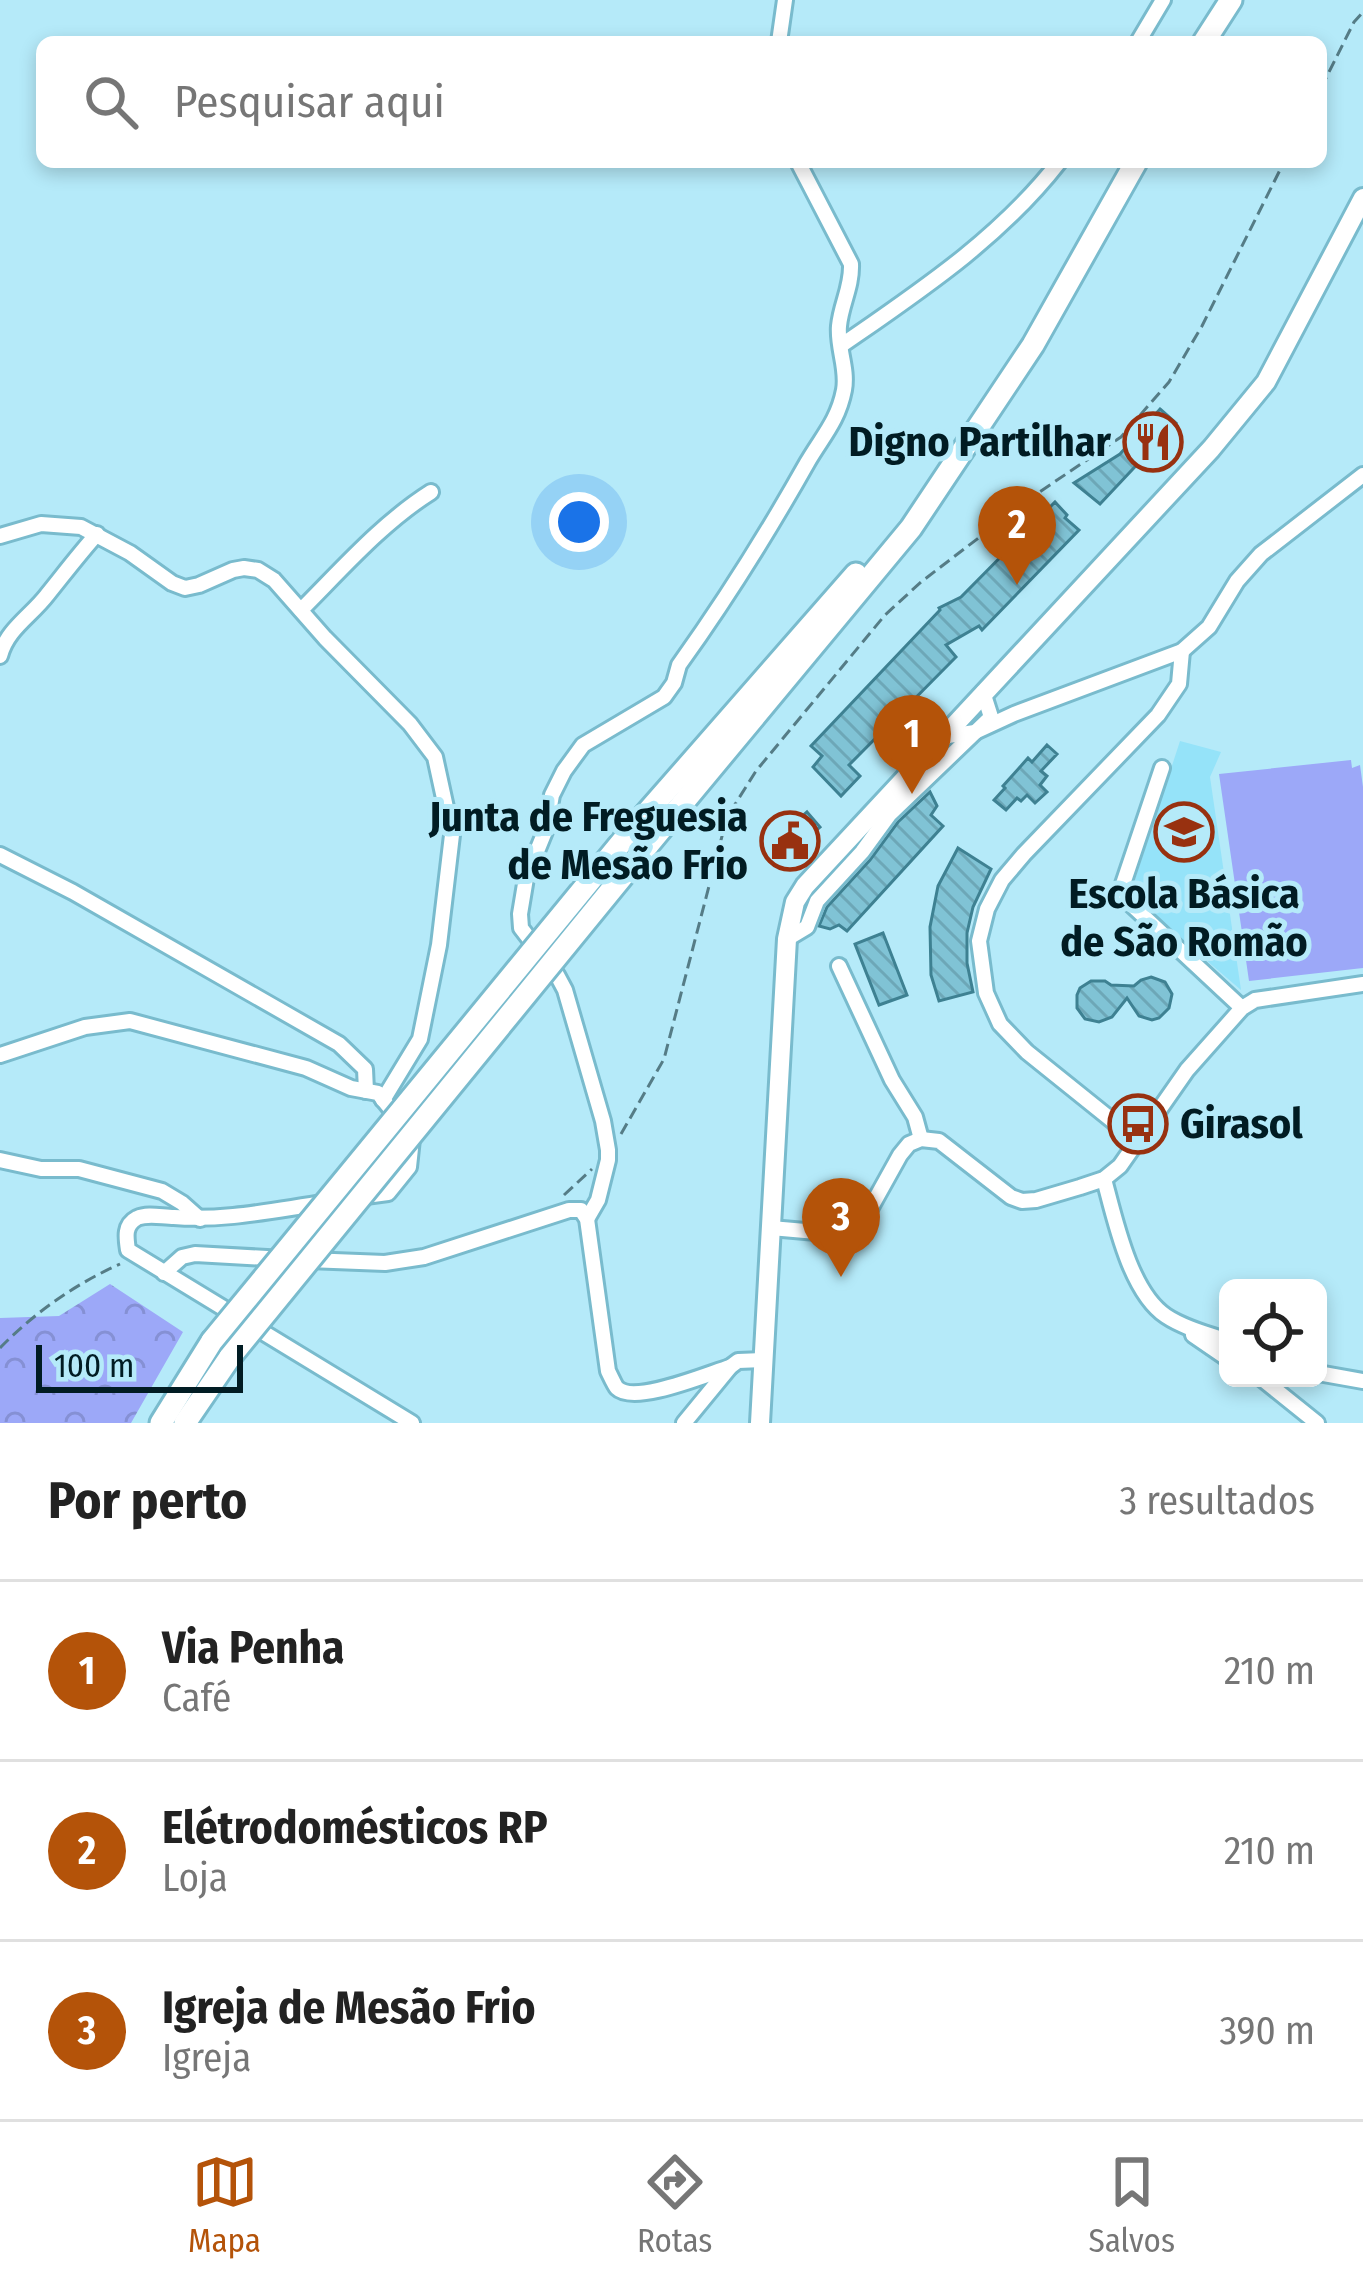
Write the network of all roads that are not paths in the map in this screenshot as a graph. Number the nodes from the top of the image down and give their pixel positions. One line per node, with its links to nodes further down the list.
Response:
1 (785, 0): 5 (street)
2 (1163, 0): 6 (street)
3 (1216, 0): 7 (highway)
4 (1231, 0): 8 (highway)
5 (780, 36)
6 (1142, 36)
7 (1195, 36)
8 (1208, 36)
9 (801, 168): 14 (street)
10 (1054, 168): 14 (street)
11 (1121, 168): 30 (highway)
12 (1133, 168): 30 (highway)
13 (1363, 198): 22 (main road)
14 (842, 345): 43 (street)
15 (1363, 475): 20 (street)
16 (431, 492): 19 (street)
17 (97, 534): 18 (street); 19 (street); 21 (street)
18 (0, 536)
19 (302, 610): 37 (street)
20 (1182, 651): 24 (street); 39 (street)
21 (0, 656)
22 (983, 692): 23 (main road); 25 (street)
23 (968, 708): 25 (street); 27 (main road)
24 (1013, 714): 25 (street); 26 (street)
25 (991, 717): 26 (street)
26 (975, 732): 27 (street); 29 (street)
27 (941, 737): 29 (main road)
28 (1162, 768): 34 (street)
29 (901, 793): 44 (main road)
30 (639, 838): 54 (highway, bridge); 55 (highway, bridge)
31 (0, 855): 36 (street)
32 (839, 966): 38 (street)
33 (1363, 984): 34 (street)
34 (1242, 1008): 39 (street)
35 (0, 1054): 36 (street)
36 (366, 1091): 37 (street)
37 (383, 1100): 42 (street)
38 (920, 1139): 41 (street); 44 (street)
39 (1138, 1142): 41 (street)
40 (0, 1160): 42 (street)
41 (1104, 1179): 46 (street)
42 (200, 1219): 45 (street)
43 (587, 1219): 45 (street); 50 (street)
44 (771, 1228): 49 (main road)
45 (164, 1273): 56 (street)
46 (1164, 1315): 47 (street); 48 (street)
47 (1219, 1338)
48 (1219, 1353)
49 (763, 1360): 50 (street); 58 (main road)
50 (730, 1367): 57 (street)
51 (1327, 1375): 52 (street)
52 (1363, 1382)
53 (1272, 1387): 59 (street)
54 (161, 1423)
55 (185, 1423)
56 (412, 1423)
57 (684, 1423)
58 (760, 1423)
59 (1317, 1423)

